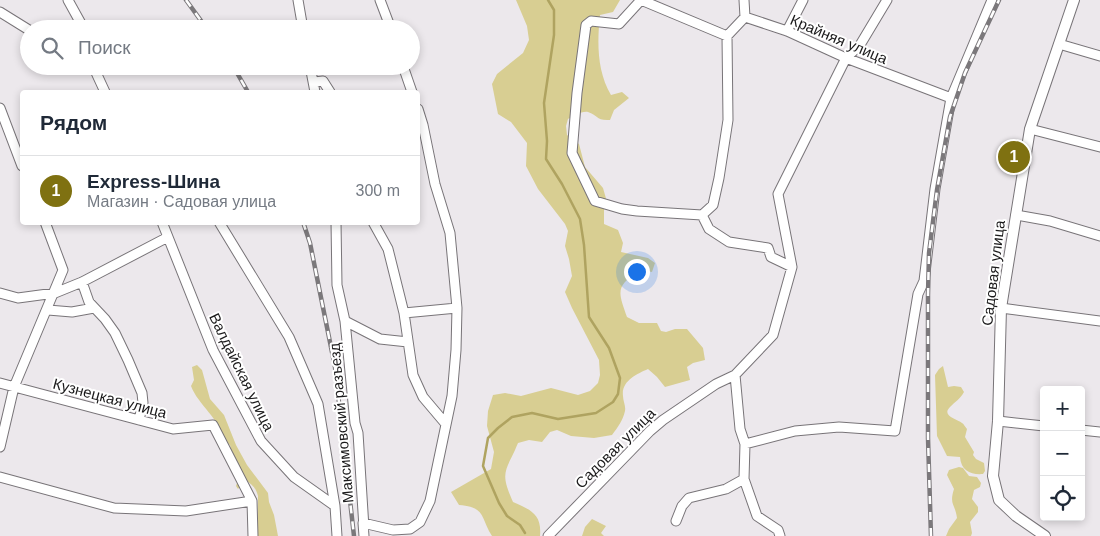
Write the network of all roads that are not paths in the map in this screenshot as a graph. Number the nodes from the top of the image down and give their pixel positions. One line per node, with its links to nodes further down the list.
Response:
1 (68, 0): 12 (street)
2 (298, 0): 13 (street)
3 (380, 0): 14 (street)
4 (641, 0): 17 (street); 35 (street)
5 (744, 0): 11 (street)
6 (803, 0): 16 (street)
7 (887, 0): 20 (street, Садовая улица)
8 (992, 0): 29 (street)
9 (1074, 0): 18 (street, Садовая улица)
10 (0, 12): 15 (street)
11 (745, 17): 16 (street, Крайняя улица); 17 (street)
12 (79, 20)
13 (301, 20)
14 (388, 20)
15 (20, 24)
16 (787, 31): 20 (street, Крайняя улица)
17 (728, 36): 35 (street)
18 (1059, 44): 19 (street); 32 (street, Садовая улица)
19 (1100, 56)
20 (846, 58): 29 (street, Крайняя улица); 44 (street, Садовая улица)
21 (97, 75): 25 (street)
22 (312, 75): 24 (street)
23 (406, 75): 28 (street)
24 (314, 82): 26 (street); 27 (street)
25 (104, 90)
26 (315, 90)
27 (329, 90)
28 (411, 90)
29 (951, 98): 65 (street)
30 (0, 108): 34 (street)
31 (420, 115): 49 (street, Максимовский разъезд)
32 (1030, 129): 33 (street); 36 (street, Садовая улица)
33 (1100, 147)
34 (20, 161)
35 (702, 215): 44 (street)
36 (1016, 216): 42 (street); 50 (street, Садовая улица)
37 (46, 225): 47 (street)
38 (163, 225): 43 (street, Валдайская улица)
39 (221, 225): 70 (street, Максимовский разъезд)
40 (336, 225): 53 (street, Максимовский разъезд)
41 (375, 225): 52 (street)
42 (1100, 236)
43 (168, 237): 45 (street); 70 (street, Валдайская улица)
44 (792, 267): 56 (street, Садовая улица)
45 (82, 282): 47 (street); 48 (street)
46 (0, 293): 47 (street)
47 (55, 293): 51 (street)
48 (94, 308): 51 (street); 59 (street)
49 (457, 308): 52 (street); 61 (street, Максимовский разъезд)
50 (1001, 308): 54 (street); 60 (street, Садовая улица)
51 (48, 310): 58 (street)
52 (404, 313): 55 (street)
53 (345, 321): 55 (street, Максимовский разъезд); 72 (street, Максимовский разъезд)
54 (1100, 321)
55 (408, 342): 61 (street)
56 (734, 375): 65 (street); 76 (street, Садовая улица)
57 (0, 383): 58 (street, Кузнецкая улица)
58 (14, 387): 59 (street, Кузнецкая улица); 66 (street)
59 (139, 420): 69 (street, Кузнецкая улица)
60 (998, 421): 62 (street); 78 (street, Садовая улица)
61 (445, 423): 72 (street, Максимовский разъезд)
62 (1040, 426)
63 (1085, 430): 64 (street)
64 (1100, 432)
65 (745, 444): 68 (street)
66 (0, 447)
67 (0, 476): 69 (street)
68 (744, 479): 71 (street); 77 (street)
69 (252, 501): 73 (street, Кузнецкая улица)
70 (335, 506): 74 (street, Максимовский разъезд)
71 (676, 521)
72 (363, 523): 75 (street)
73 (253, 536)
74 (337, 536)
75 (365, 536)
76 (548, 536)
77 (780, 536)
78 (1045, 536)

